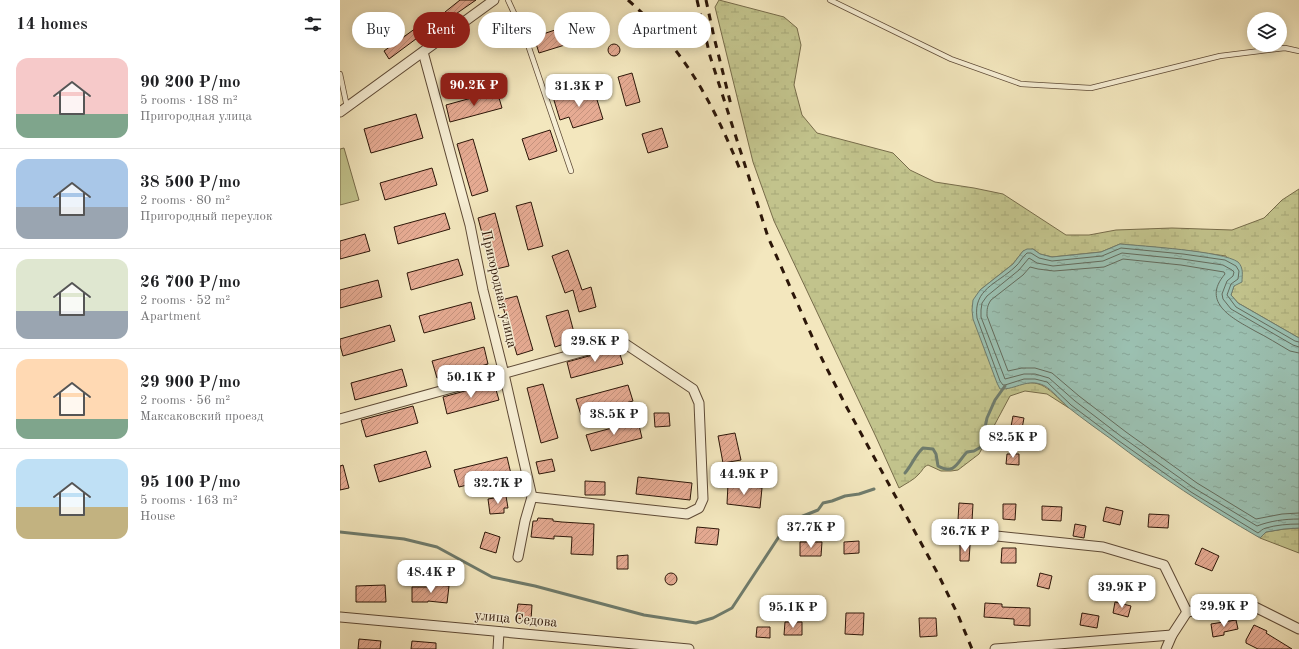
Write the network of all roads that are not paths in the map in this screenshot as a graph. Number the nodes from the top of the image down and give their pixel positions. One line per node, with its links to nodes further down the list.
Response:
1 (494, 0): 5 (street)
2 (508, 0): 8 (lane)
3 (830, 0): 4 (lane)
4 (1299, 51)
5 (423, 52): 7 (street); 9 (street, Пригородная улица)
6 (340, 74): 7 (lane)
7 (344, 110)
8 (571, 171)
9 (504, 374): 10 (street); 11 (street, Пригородная улица); 11 (street)
10 (340, 419)
11 (532, 497): 13 (street, Пригородная улица)
12 (939, 530): 14 (street)
13 (518, 557)
14 (1187, 612): 16 (street); 18 (street)
15 (340, 617): 17 (street, улица Седова)
16 (1299, 629)
17 (499, 632): 19 (street); 20 (street, улица Седова)
18 (1172, 635): 21 (street); 22 (street)
19 (498, 649)
20 (689, 649)
21 (995, 649)
22 (1166, 649)

